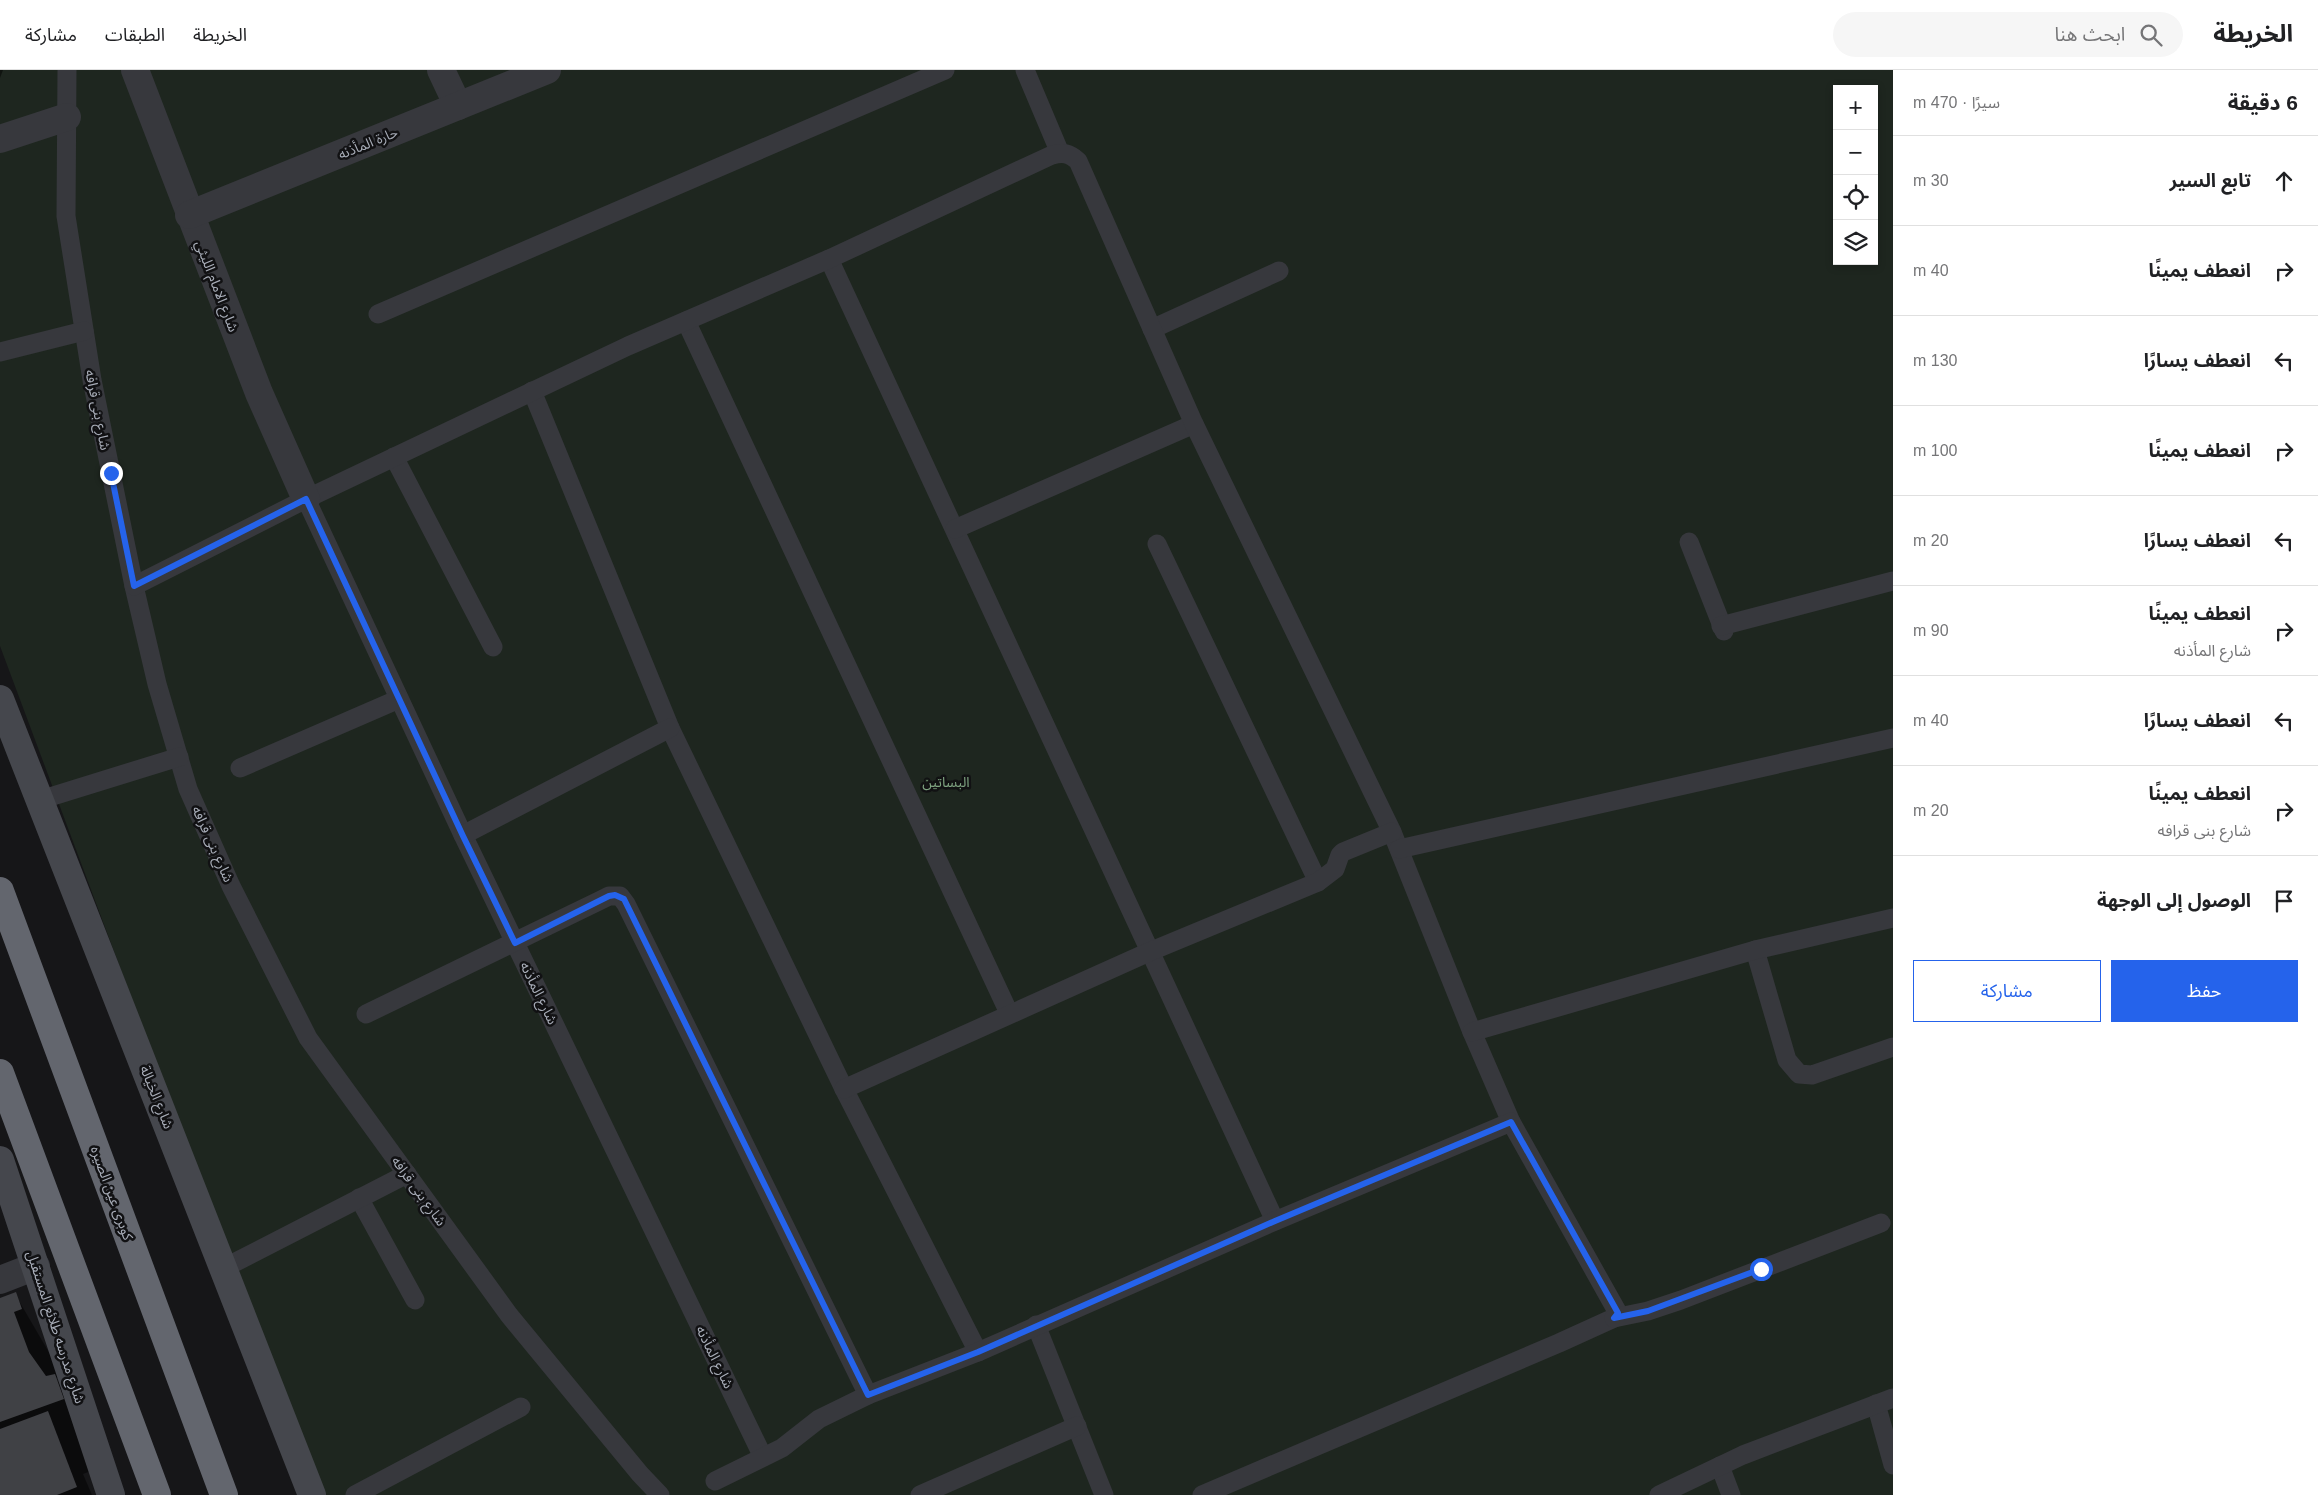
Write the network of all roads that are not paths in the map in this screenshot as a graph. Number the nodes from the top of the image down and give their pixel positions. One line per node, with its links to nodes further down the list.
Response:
1 (67, 70): 8 (lane, شارع بنى قرافه)
2 (135, 70): 11 (street, شارع الامام الليثي)
3 (441, 70): 7 (street)
4 (547, 70): 7 (street, حارة المأذنه)
5 (945, 70): 14 (lane)
6 (1025, 70): 10 (lane)
7 (458, 106): 11 (street, حارة المأذنه)
8 (67, 117): 9 (street); 17 (lane, شارع بنى قرافه)
9 (0, 139)
10 (1060, 153): 12 (lane); 16 (lane)
11 (189, 215): 22 (street, شارع الامام الليثي)
12 (829, 259): 15 (lane); 23 (lane)
13 (1279, 271): 16 (lane)
14 (378, 314)
15 (686, 321): 19 (lane); 44 (lane)
16 (1152, 329): 20 (lane)
17 (84, 331): 18 (lane); 27 (lane, شارع بنى قرافه)
18 (0, 352)
19 (532, 392): 21 (lane); 31 (lane)
20 (1194, 424): 23 (lane); 37 (lane)
21 (394, 457): 22 (lane); 28 (lane)
22 (306, 499): 27 (lane); 30 (lane, شارع المأذنه)
23 (955, 529): 43 (lane)
24 (1689, 542): 26 (lane)
25 (1157, 544): 38 (lane)
26 (1893, 581)
27 (134, 586): 33 (lane, شارع بنى قرافه)
28 (494, 647)
29 (0, 699): 35 (street, شارع الخيالة)
30 (399, 699): 34 (lane); 36 (lane, شارع المأذنه)
31 (670, 728): 36 (lane); 49 (lane)
32 (1893, 738): 37 (lane)
33 (179, 757): 35 (lane); 52 (lane, شارع بنى قرافه)
34 (240, 768)
35 (40, 800): 57 (street, شارع الخيالة)
36 (463, 836): 41 (lane, شارع المأذنه)
37 (1396, 840): 38 (lane); 46 (lane)
38 (1318, 882): 43 (lane)
39 (0, 891): 73 (highway, كوبرى عين الصيره)
40 (1893, 918): 42 (lane)
41 (515, 943): 45 (lane); 63 (lane); 67 (lane, شارع المأذنه)
42 (1755, 950): 46 (lane); 47 (lane)
43 (1149, 952): 44 (lane); 54 (lane)
44 (1008, 1013): 49 (lane)
45 (366, 1014)
46 (1472, 1032): 50 (lane)
47 (1893, 1047)
48 (0, 1073): 72 (highway)
49 (844, 1089): 62 (lane)
50 (1511, 1122): 54 (lane); 60 (lane)
51 (0, 1160): 56 (street, شارع مدرسه طلائع المستقبل)
52 (407, 1174): 53 (lane); 76 (lane, شارع بنى قرافه)
53 (359, 1198): 57 (lane); 59 (lane)
54 (1275, 1221): 61 (lane)
55 (1881, 1223): 60 (lane)
56 (36, 1266): 58 (street); 71 (street, شارع مدرسه طلائع المستقبل)
57 (224, 1268): 74 (street, شارع الخيالة)
58 (0, 1280)
59 (415, 1300)
60 (1614, 1318): 79 (lane)
61 (1036, 1325): 62 (lane); 66 (lane)
62 (978, 1352): 63 (lane)
63 (868, 1395): 67 (lane)
64 (1884, 1401): 68 (lane); 69 (lane)
65 (521, 1407): 75 (lane)
66 (1077, 1426): 77 (lane); 78 (lane)
67 (764, 1457): 70 (lane)
68 (1893, 1465)
69 (1720, 1466): 80 (lane); 81 (lane)
70 (715, 1481)
71 (111, 1495)
72 (157, 1495)
73 (224, 1495)
74 (312, 1495)
75 (355, 1495)
76 (660, 1495)
77 (920, 1495)
78 (1104, 1495)
79 (1202, 1495)
80 (1660, 1495)
81 (1731, 1495)

